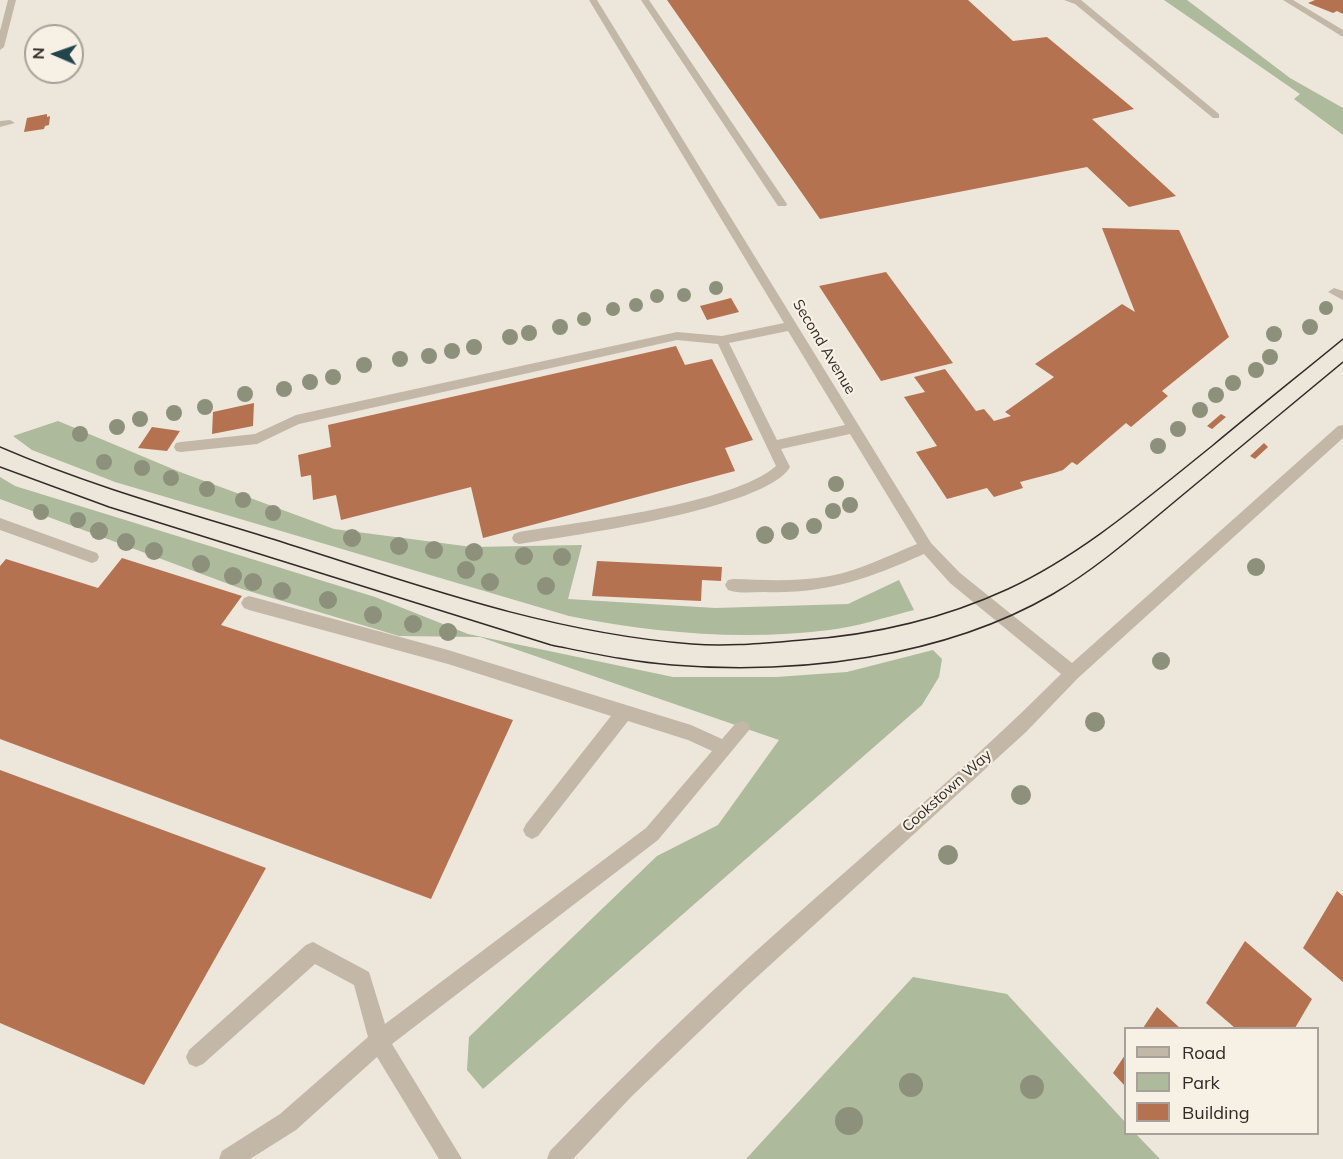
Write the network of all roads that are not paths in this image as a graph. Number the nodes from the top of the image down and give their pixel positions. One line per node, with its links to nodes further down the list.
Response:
1 (12, 0): 7 (street)
2 (593, 0): 10 (street, Second Avenue)
3 (645, 0): 9 (street)
4 (1068, 0): 8 (street)
5 (1287, 0): 6 (street)
6 (1343, 34)
7 (0, 47)
8 (1216, 116)
9 (782, 204)
10 (791, 326): 11 (street); 12 (street, Second Avenue)
11 (722, 340): 14 (street); 15 (street)
12 (854, 428): 14 (street); 18 (street, Second Avenue)
13 (1343, 430): 22 (street, Cookstown Way)
14 (774, 446): 17 (street)
15 (181, 447)
16 (0, 524): 19 (street)
17 (519, 538)
18 (926, 547): 20 (street); 22 (street, Second Avenue)
19 (92, 557)
20 (733, 585)
21 (249, 603): 23 (street)
22 (1071, 673): 31 (street, Cookstown Way)
23 (624, 712): 25 (street); 26 (street)
24 (742, 729): 25 (street)
25 (725, 749): 27 (street)
26 (532, 830)
27 (379, 1041): 28 (street); 29 (street); 30 (street)
28 (196, 1057)
29 (230, 1159)
30 (451, 1159)
31 (558, 1159)

